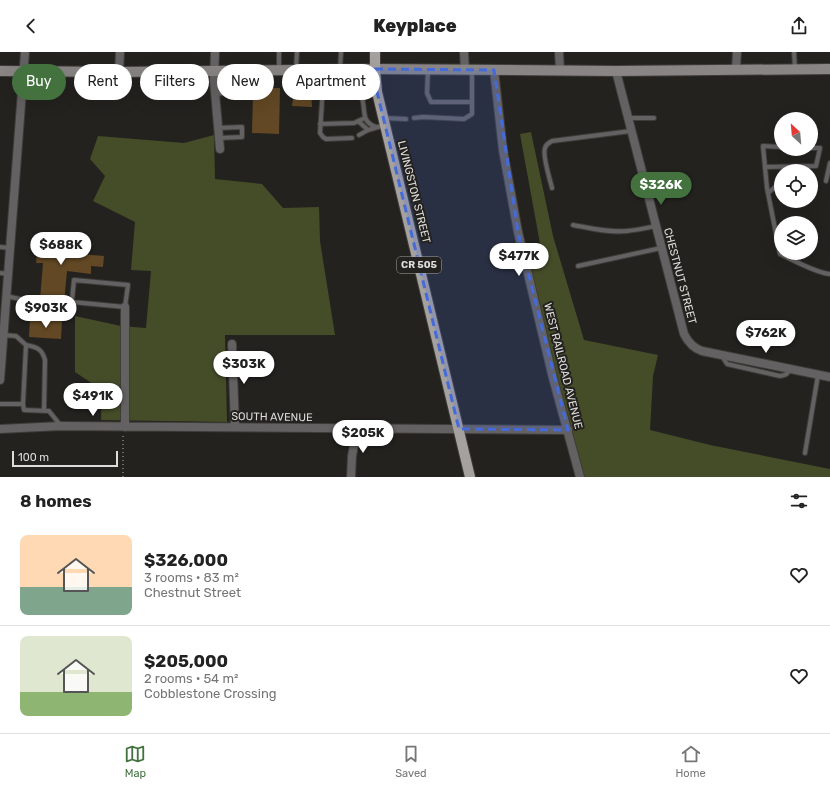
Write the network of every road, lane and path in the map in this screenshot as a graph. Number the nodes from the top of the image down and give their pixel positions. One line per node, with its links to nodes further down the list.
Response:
1 (25, 52): 12 (street)
2 (120, 52): 13 (street)
3 (215, 52): 28 (street)
4 (279, 52): 22 (lane)
5 (297, 52): 14 (lane)
6 (341, 52): 15 (lane)
7 (375, 52): 16 (main road, LIVINGSTON STREET / CR 505)
8 (464, 52): 24 (street)
9 (559, 52): 29 (street)
10 (737, 52): 18 (street)
11 (794, 52): 19 (lane)
12 (24, 64)
13 (119, 64)
14 (296, 64)
15 (340, 64)
16 (375, 64)
17 (380, 69): 23 (street)
18 (736, 69): 19 (street); 30 (street)
19 (795, 69): 20 (street)
20 (830, 69)
21 (274, 70): 22 (street)
22 (279, 70)
23 (428, 70): 24 (street); 37 (lane)
24 (468, 70): 25 (street); 37 (lane)
25 (494, 70): 29 (street); 89 (street, WEST RAILROAD AVENUE)
26 (0, 71): 27 (street)
27 (12, 71)
28 (214, 71): 31 (street); 32 (street)
29 (560, 71): 30 (street)
30 (616, 71): 40 (street, CHESTNUT STREET)
31 (132, 72)
32 (216, 94): 46 (street)
33 (21, 100): 66 (street)
34 (321, 100): 45 (lane)
35 (362, 100): 38 (lane)
36 (378, 100): 44 (main road, LIVINGSTON STREET / CR 505)
37 (472, 102): 39 (lane)
38 (365, 118): 43 (lane); 44 (lane)
39 (414, 118)
40 (628, 118): 41 (lane); 48 (street, CHESTNUT STREET)
41 (654, 118)
42 (406, 119): 44 (lane)
43 (358, 121): 45 (lane); 47 (lane)
44 (381, 123): 47 (lane); 88 (main road, LIVINGSTON STREET / CR 505)
45 (320, 124): 51 (lane)
46 (218, 128): 50 (street); 50 (lane)
47 (368, 130): 49 (lane)
48 (632, 131): 60 (lane); 64 (street, CHESTNUT STREET)
49 (359, 135)
50 (219, 138): 54 (street)
51 (352, 138)
52 (774, 147): 57 (lane)
53 (818, 148): 56 (lane)
54 (220, 149)
55 (830, 162): 59 (lane)
56 (816, 164)
57 (765, 167): 58 (lane); 62 (lane)
58 (774, 167)
59 (826, 181)
60 (552, 188)
61 (774, 188): 62 (lane)
62 (768, 193): 70 (lane)
63 (573, 225): 64 (lane)
64 (656, 226): 67 (street, CHESTNUT STREET)
65 (0, 247): 66 (lane)
66 (10, 248): 69 (street)
67 (662, 248): 68 (lane); 78 (street, CHESTNUT STREET)
68 (578, 266)
69 (4, 274): 71 (street)
70 (830, 274)
71 (6, 296): 72 (lane); 74 (street)
72 (72, 302): 73 (lane); 73 (lane)
73 (125, 307): 90 (street)
74 (3, 335): 76 (lane); 77 (street)
75 (232, 344): 85 (street)
76 (26, 345): 82 (lane); 83 (lane)
77 (1, 361): 80 (street)
78 (818, 374): 79 (street, CHESTNUT STREET); 91 (lane)
79 (830, 377)
80 (0, 380)
81 (0, 404): 82 (lane)
82 (23, 404): 83 (lane)
83 (44, 411): 84 (lane)
84 (61, 426): 86 (street, SOUTH AVENUE); 90 (street, SOUTH AVENUE)
85 (235, 427): 87 (street, SOUTH AVENUE); 90 (street, SOUTH AVENUE)
86 (0, 428)
87 (357, 429): 88 (street, SOUTH AVENUE); 93 (street)
88 (459, 429): 89 (street, SOUTH AVENUE); 94 (main road, LIVINGSTON STREET / CR 505)
89 (568, 430): 95 (street, WEST RAILROAD AVENUE)
90 (124, 431): 92 (path)
91 (805, 453)
92 (123, 477)
93 (351, 477)
94 (470, 477)
95 (580, 477)

